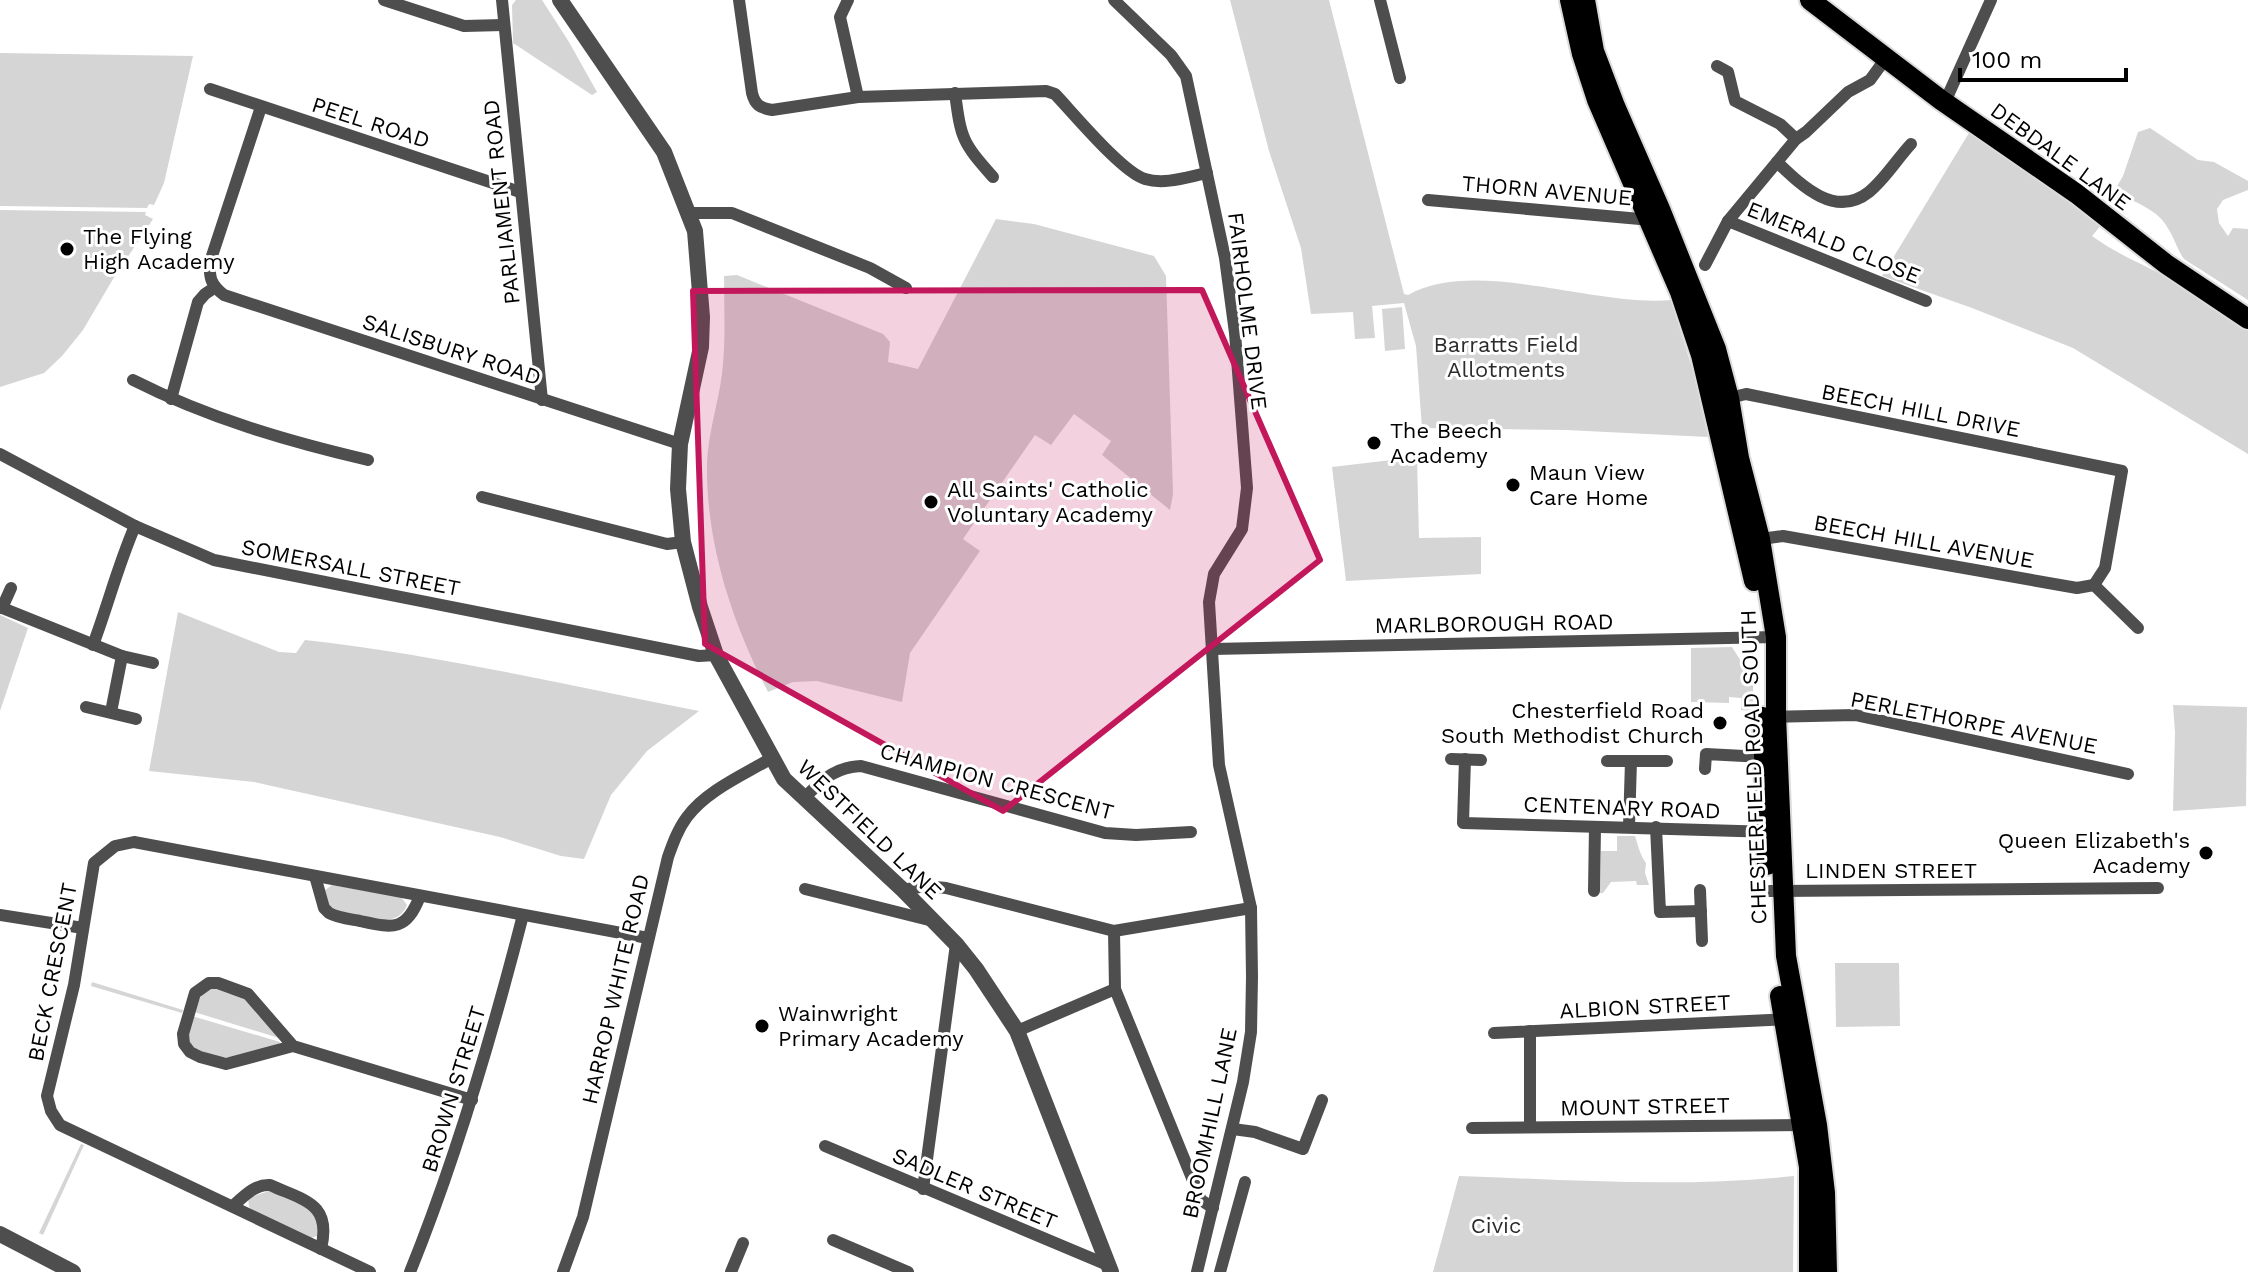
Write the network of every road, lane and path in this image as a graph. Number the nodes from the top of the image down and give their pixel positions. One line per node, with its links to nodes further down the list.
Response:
1 (384, 0): 12 (street)
2 (502, 0): 12 (street, PARLIAMENT ROAD)
3 (560, 0): 28 (street, WESTFIELD LANE)
4 (739, 0): 18 (street)
5 (848, 0): 18 (street)
6 (1114, 0): 24 (street, FAIRHOLME DRIVE)
7 (1380, 0): 15 (street)
8 (1570, 0): 29 (main road, CHESTERFIELD ROAD SOUTH)
9 (1585, 0): 29 (main road, CHESTERFIELD ROAD SOUTH)
10 (1810, 0): 13 (main road, DEBDALE LANE)
11 (1991, 0): 19 (street)
12 (503, 25): 26 (street, PARLIAMENT ROAD)
13 (1886, 58): 19 (main road, DEBDALE LANE); 21 (street)
14 (1717, 66): 21 (street)
15 (1400, 78)
16 (210, 89): 20 (street, PEEL ROAD)
17 (955, 93): 18 (street); 24 (street); 25 (street)
18 (858, 97)
19 (1945, 102): 35 (main road, DEBDALE LANE)
20 (261, 107): 26 (street, PEEL ROAD); 32 (street)
21 (1796, 139): 23 (street)
22 (1911, 144): 23 (street)
23 (1777, 162): 30 (street)
24 (1207, 173): 53 (street, FAIRHOLME DRIVE)
25 (993, 177)
26 (520, 192): 38 (street, PARLIAMENT ROAD)
27 (1428, 200): 29 (street, THORN AVENUE)
28 (688, 213): 33 (street); 40 (street, WESTFIELD LANE)
29 (1654, 213): 39 (main road, CHESTERFIELD ROAD SOUTH)
30 (1728, 221): 31 (street); 34 (street, EMERALD CLOSE)
31 (1705, 265)
32 (214, 288): 37 (street); 38 (street, SALISBURY ROAD)
33 (906, 288)
34 (1926, 301)
35 (2248, 319)
36 (133, 380): 37 (street)
37 (171, 399): 42 (street)
38 (542, 400): 40 (street, SALISBURY ROAD)
39 (1721, 400): 45 (main road, CHESTERFIELD ROAD SOUTH); 47 (street, BEECH HILL DRIVE)
40 (680, 444): 46 (street, WESTFIELD LANE)
41 (0, 454): 44 (street, SOMERSALL STREET)
42 (368, 460)
43 (482, 497): 46 (street)
44 (135, 526): 52 (street); 54 (street, SOMERSALL STREET)
45 (1754, 540): 47 (street, BEECH HILL AVENUE); 51 (main road, CHESTERFIELD ROAD SOUTH)
46 (683, 542): 54 (street, WESTFIELD LANE)
47 (2094, 585): 50 (street)
48 (11, 588): 49 (street)
49 (1, 607): 52 (street)
50 (2138, 628)
51 (1769, 637): 53 (street, MARLBOROUGH ROAD); 59 (main road, CHESTERFIELD ROAD SOUTH)
52 (93, 645): 55 (street)
53 (1212, 649): 85 (street, BROOMHILL LANE)
54 (716, 655): 62 (street, WESTFIELD LANE)
55 (122, 656): 56 (street); 58 (street)
56 (153, 663)
57 (86, 707): 58 (street)
58 (111, 712): 60 (street)
59 (1769, 717): 61 (main road, CHESTERFIELD ROAD SOUTH); 70 (street, PERLETHORPE AVENUE); 76 (main road, CHESTERFIELD ROAD SOUTH)
60 (136, 719)
61 (1763, 757): 69 (street); 76 (main road, CHESTERFIELD ROAD SOUTH)
62 (770, 759): 71 (street, WESTFIELD LANE); 92 (street, HARROP WHITE ROAD)
63 (1451, 759): 64 (street)
64 (1465, 759): 65 (street); 72 (street, CENTENARY ROAD)
65 (1481, 760)
66 (1607, 761): 67 (street)
67 (1631, 761): 68 (street); 73 (street)
68 (1667, 761)
69 (1705, 769)
70 (2128, 774)
71 (804, 798): 75 (street, CHAMPION CRESCENT); 80 (street, WESTFIELD LANE)
72 (1595, 827): 73 (street, CENTENARY ROAD); 82 (street)
73 (1629, 827): 74 (street, CENTENARY ROAD)
74 (1656, 827): 76 (street, CENTENARY ROAD); 86 (street)
75 (1191, 832)
76 (1773, 832): 83 (main road, CHESTERFIELD ROAD SOUTH)
77 (315, 876): 84 (street, BECK CRESCENT); 84 (street); 90 (street, BECK CRESCENT)
78 (2158, 888): 83 (street, LINDEN STREET)
79 (805, 889): 89 (street)
80 (903, 890): 89 (street, WESTFIELD LANE); 91 (street)
81 (1700, 890): 86 (street)
82 (1594, 891)
83 (1775, 891): 96 (main road, CHESTERFIELD ROAD SOUTH)
84 (420, 896): 88 (street, BECK CRESCENT)
85 (1251, 908): 91 (street); 106 (street, BROOMHILL LANE)
86 (1701, 911): 93 (street)
87 (0, 915): 90 (street)
88 (523, 915): 92 (street, BECK CRESCENT); 101 (street, BROWN STREET)
89 (933, 921): 94 (street, WESTFIELD LANE)
90 (83, 928): 112 (street, BECK CRESCENT)
91 (1114, 931): 95 (street)
92 (648, 938): 123 (street, HARROP WHITE ROAD)
93 (1702, 941)
94 (956, 944): 97 (street, WESTFIELD LANE); 109 (street)
95 (1115, 989): 97 (street); 113 (street)
96 (1790, 1019): 98 (street, ALBION STREET); 103 (main road, CHESTERFIELD ROAD SOUTH)
97 (1017, 1031): 120 (street, WESTFIELD LANE)
98 (1530, 1031): 99 (street, ALBION STREET); 104 (street)
99 (1494, 1033)
100 (293, 1046): 100 (street); 101 (street)
101 (472, 1100): 122 (street, BROWN STREET)
102 (1322, 1100): 106 (street)
103 (1809, 1125): 104 (street, MOUNT STREET); 129 (main road, CHESTERFIELD ROAD SOUTH); 130 (main road, CHESTERFIELD ROAD SOUTH)
104 (1530, 1127): 105 (street, MOUNT STREET)
105 (1472, 1128)
106 (1233, 1129): 110 (street, BROOMHILL LANE)
107 (825, 1146): 109 (street, SADLER STREET)
108 (1245, 1182): 111 (street)
109 (923, 1189): 120 (street, SADLER STREET)
110 (1217, 1193): 111 (street); 113 (street, BROOMHILL LANE)
111 (1240, 1199): 128 (street)
112 (233, 1206): 117 (street, BECK CRESCENT); 117 (street)
113 (1213, 1208): 127 (street, BROOMHILL LANE)
114 (0, 1234): 119 (street)
115 (833, 1240): 118 (street)
116 (743, 1243): 124 (street)
117 (321, 1249): 121 (street, BECK CRESCENT)
118 (878, 1258): 125 (street); 126 (street)
119 (62, 1269)
120 (1110, 1269)
121 (370, 1272)
122 (410, 1272)
123 (563, 1272)
124 (731, 1272)
125 (873, 1272)
126 (908, 1272)
127 (1197, 1272)
128 (1220, 1272)
129 (1809, 1272)
130 (1827, 1272)

